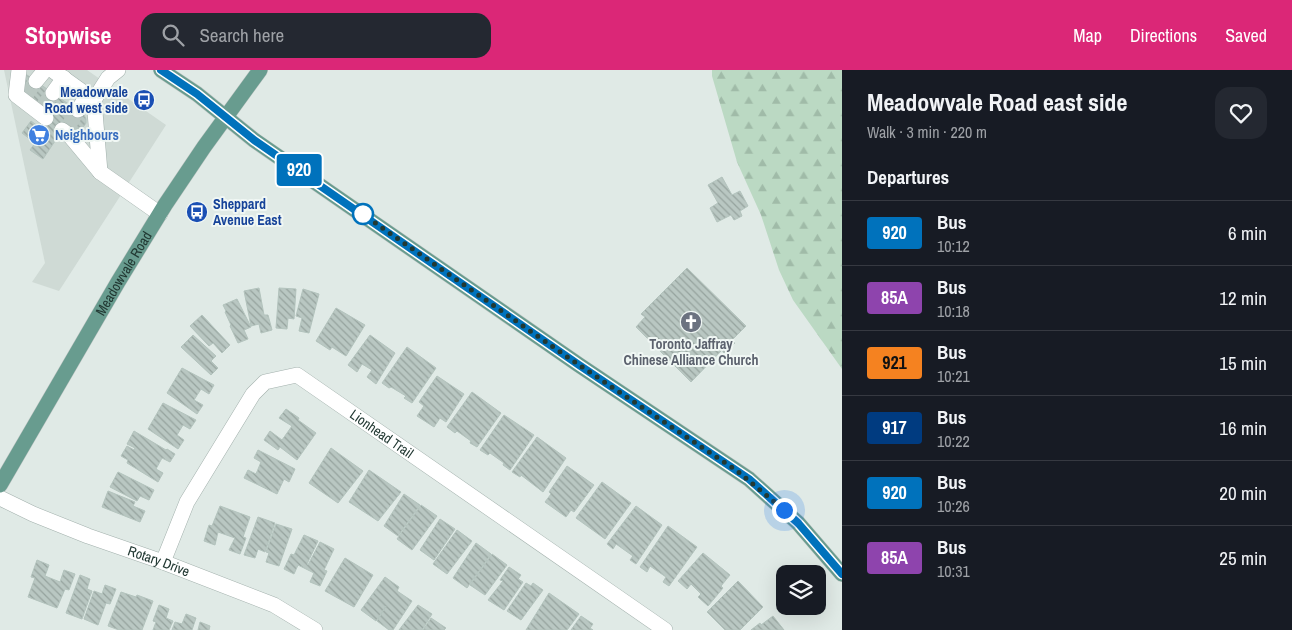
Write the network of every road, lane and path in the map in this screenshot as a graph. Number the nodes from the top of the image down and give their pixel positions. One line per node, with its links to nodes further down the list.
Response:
1 (19, 70): 9 (street)
2 (118, 70): 7 (street)
3 (161, 70): 10 (main road)
4 (260, 70): 10 (main road, Meadowvale Road)
5 (58, 74): 6 (street); 7 (street)
6 (53, 93)
7 (91, 97): 8 (street); 12 (street)
8 (78, 110)
9 (43, 112)
10 (226, 118): 13 (main road, Meadowvale Road); 17 (main road)
11 (65, 129): 12 (street)
12 (100, 172): 13 (street)
13 (160, 214): 14 (main road, Meadowvale Road)
14 (0, 484)
15 (0, 498): 16 (street, Rotary Drive)
16 (163, 562): 18 (street, Rotary Drive); 19 (street, Lionhead Trail)
17 (842, 574)
18 (315, 630)
19 (665, 630)

